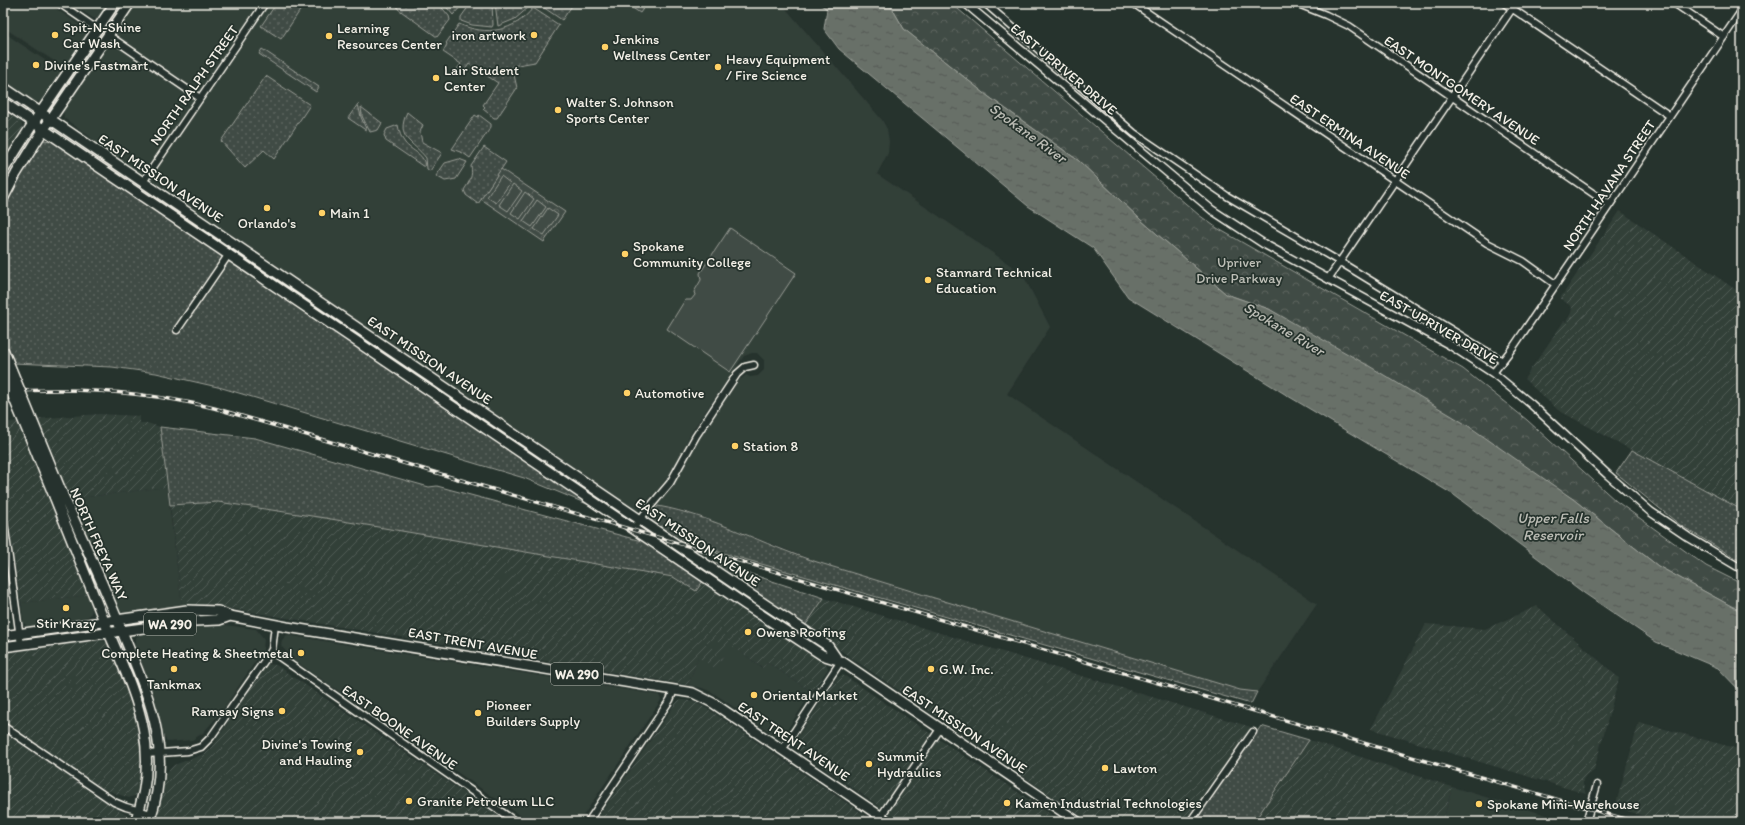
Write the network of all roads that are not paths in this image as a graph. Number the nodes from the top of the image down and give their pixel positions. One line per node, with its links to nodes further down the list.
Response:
1 (59, 3): 14 (street)
2 (115, 3): 14 (main road)
3 (130, 3): 15 (main road)
4 (265, 3): 19 (street, NORTH RALPH STREET)
5 (966, 3): 27 (street, EAST UPRIVER DRIVE)
6 (985, 3): 26 (street, EAST UPRIVER DRIVE)
7 (1134, 3): 29 (street, EAST ERMINA AVENUE)
8 (1296, 3): 18 (street, EAST MONTGOMERY AVENUE)
9 (1504, 3): 12 (street)
10 (1516, 3): 12 (street)
11 (1674, 3): 16 (street)
12 (1512, 9): 18 (street); 22 (street)
13 (1742, 10): 16 (street, NORTH HAVANA STREET)
14 (97, 29): 21 (main road)
15 (108, 36): 19 (street); 23 (main road)
16 (1724, 37): 22 (street, NORTH HAVANA STREET)
17 (3, 87): 21 (main road, EAST MISSION AVENUE)
18 (1451, 97): 29 (street); 32 (street, EAST MONTGOMERY AVENUE)
19 (200, 98): 30 (street, NORTH RALPH STREET)
20 (3, 102): 24 (main road, EAST MISSION AVENUE)
21 (40, 113): 23 (main road, EAST MISSION AVENUE); 24 (main road)
22 (1670, 116): 32 (street, NORTH HAVANA STREET)
23 (50, 119): 25 (main road); 30 (main road, EAST MISSION AVENUE)
24 (34, 122): 25 (main road, EAST MISSION AVENUE); 28 (main road)
25 (44, 129): 31 (main road); 33 (main road, EAST MISSION AVENUE)
26 (1134, 133): 27 (street); 34 (street, EAST UPRIVER DRIVE)
27 (1128, 140): 35 (street, EAST UPRIVER DRIVE)
28 (3, 171)
29 (1395, 181): 34 (street); 36 (street, EAST ERMINA AVENUE)
30 (142, 182): 45 (main road, EAST MISSION AVENUE)
31 (3, 199)
32 (1610, 205): 36 (street, NORTH HAVANA STREET)
33 (229, 254): 37 (street); 47 (main road, EAST MISSION AVENUE)
34 (1340, 262): 35 (street); 39 (street, EAST UPRIVER DRIVE)
35 (1328, 279): 42 (street, EAST UPRIVER DRIVE)
36 (1555, 284): 39 (street, NORTH HAVANA STREET)
37 (177, 330)
38 (3, 349): 43 (main road, NORTH FREYA WAY, bridge)
39 (1501, 360): 42 (street, NORTH HAVANA STREET)
40 (754, 366): 45 (street)
41 (3, 372): 43 (main road, NORTH FREYA WAY, bridge)
42 (1493, 373): 49 (street, EAST UPRIVER DRIVE)
43 (58, 495): 44 (main road, NORTH FREYA WAY); 48 (main road, NORTH FREYA WAY)
44 (62, 517): 48 (main road); 52 (main road, NORTH FREYA WAY)
45 (640, 519): 47 (street); 61 (main road, EAST MISSION AVENUE)
46 (4, 522): 56 (street)
47 (633, 529): 61 (main road, EAST MISSION AVENUE)
48 (92, 559): 51 (main road, NORTH FREYA WAY)
49 (1742, 569)
50 (230, 616): 51 (main road, EAST TRENT AVENUE / WA 290); 53 (main road, EAST TRENT AVENUE / WA 290); 54 (main road, EAST TRENT AVENUE / WA 290)
51 (117, 619): 52 (main road, EAST TRENT AVENUE / WA 290); 54 (main road, NORTH FREYA WAY)
52 (104, 621): 55 (main road, NORTH FREYA WAY); 56 (main road, EAST TRENT AVENUE / WA 290)
53 (275, 625): 60 (street); 62 (main road, EAST TRENT AVENUE / WA 290)
54 (122, 631): 55 (main road, EAST TRENT AVENUE / WA 290); 67 (main road, NORTH FREYA WAY)
55 (109, 632): 58 (main road, EAST TRENT AVENUE / WA 290); 68 (main road, NORTH FREYA WAY)
56 (19, 634): 57 (main road, EAST TRENT AVENUE / WA 290); 58 (street)
57 (3, 636)
58 (21, 645): 59 (main road, EAST TRENT AVENUE / WA 290)
59 (3, 647)
60 (271, 652): 67 (street); 74 (street, EAST BOONE AVENUE)
61 (839, 660): 64 (main road, EAST MISSION AVENUE); 66 (street)
62 (674, 690): 66 (main road, EAST TRENT AVENUE / WA 290); 75 (street)
63 (3, 726): 70 (street)
64 (940, 729): 71 (street); 77 (main road, EAST MISSION AVENUE)
65 (1253, 732): 78 (street)
66 (782, 750): 71 (main road, EAST TRENT AVENUE / WA 290)
67 (159, 753): 68 (street); 72 (main road, NORTH FREYA WAY)
68 (147, 754): 70 (main road, NORTH FREYA WAY)
69 (1597, 785): 79 (street)
70 (139, 811): 72 (street); 73 (main road, NORTH FREYA WAY)
71 (881, 816): 76 (main road, EAST TRENT AVENUE / WA 290)
72 (150, 818)
73 (135, 822)
74 (516, 822)
75 (588, 822)
76 (889, 822)
77 (1078, 822)
78 (1190, 822)
79 (1586, 822)

